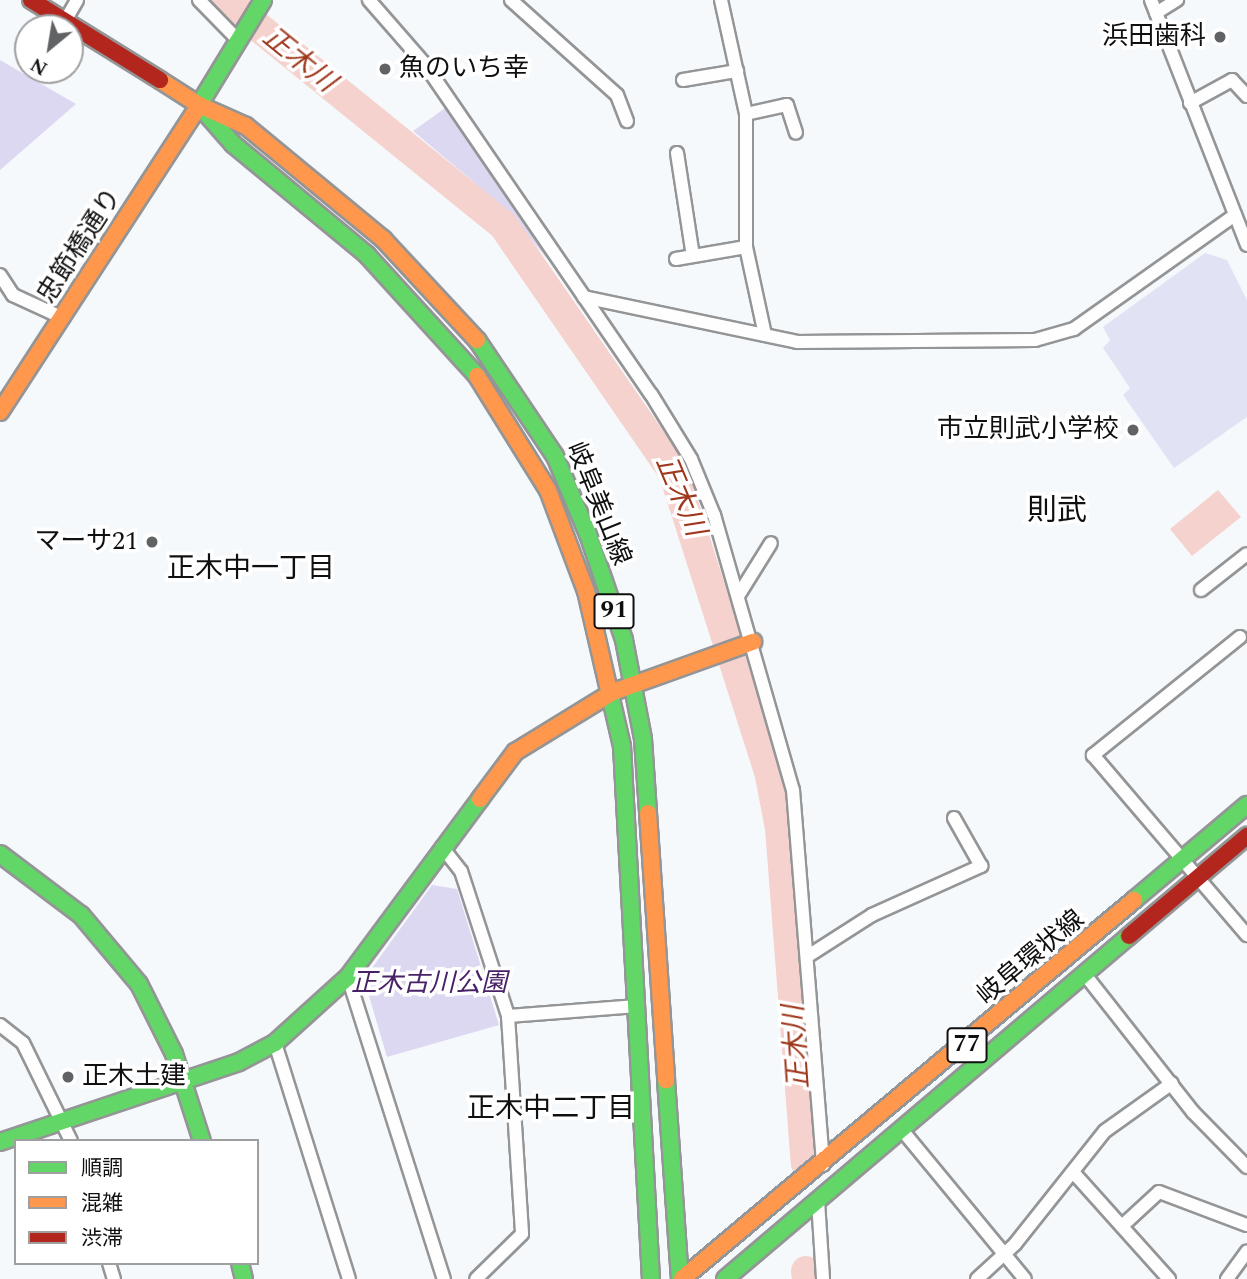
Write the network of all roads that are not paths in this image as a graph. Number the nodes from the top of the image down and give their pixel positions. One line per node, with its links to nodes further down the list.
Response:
1 (31, 0): 10 (main road)
2 (199, 0): 12 (street)
3 (369, 0): 28 (street)
4 (511, 0): 19 (street)
5 (721, 0): 13 (street)
6 (1151, 0): 9 (street)
7 (1177, 0): 9 (street)
8 (259, 4): 12 (main road)
9 (1156, 13): 16 (street)
10 (54, 14)
11 (84, 33): 17 (main road)
12 (240, 37): 17 (main road)
13 (737, 71): 14 (street); 18 (street)
14 (683, 80)
15 (1247, 96): 16 (street)
16 (1190, 103): 22 (street)
17 (199, 105): 29 (main road, 忠節橋通り); 38 (main road, 岐阜美山線 / 91); 39 (main road, 岐阜美山線 / 91)
18 (746, 114): 20 (street); 24 (street)
19 (627, 121)
20 (796, 133)
21 (677, 153): 25 (street)
22 (1235, 215): 23 (street); 30 (street)
23 (1247, 245)
24 (746, 247): 25 (street); 30 (street)
25 (693, 256): 26 (street)
26 (676, 260)
27 (0, 275): 29 (street)
28 (584, 297): 30 (street); 35 (street)
29 (63, 318): 31 (main road, 忠節橋通り)
30 (765, 335)
31 (0, 412)
32 (771, 543): 35 (street)
33 (1247, 554): 34 (street)
34 (1201, 590)
35 (738, 596): 37 (street)
36 (1240, 637): 45 (street)
37 (749, 644): 38 (main road); 48 (street)
38 (632, 684): 39 (main road); 74 (main road, 岐阜美山線 / 91)
39 (613, 692): 43 (main road); 51 (main road, 岐阜美山線 / 91)
40 (1247, 805): 45 (main road, 岐阜環状線 / 77)
41 (954, 818): 48 (street)
42 (1247, 836): 46 (main road, 岐阜環状線 / 77)
43 (442, 847): 50 (main road); 52 (street)
44 (0, 854): 55 (main road)
45 (1180, 863): 46 (street); 62 (main road, 岐阜環状線 / 77)
46 (1195, 879): 47 (street); 49 (main road, 岐阜環状線 / 77)
47 (1247, 935)
48 (808, 956): 62 (street)
49 (1086, 976): 56 (street); 58 (main road, 岐阜環状線 / 77)
50 (348, 977): 54 (main road); 71 (street)
51 (638, 1006): 52 (street); 73 (main road, 岐阜美山線 / 91)
52 (508, 1016): 72 (street)
53 (0, 1025): 57 (street)
54 (275, 1043): 55 (main road); 70 (street)
55 (184, 1081): 57 (main road); 60 (main road)
56 (1172, 1083): 63 (street); 64 (street)
57 (64, 1118): 59 (street); 61 (main road)
58 (902, 1130): 65 (main road, 岐阜環状線 / 77); 69 (street)
59 (70, 1139)
60 (201, 1139)
61 (0, 1142)
62 (823, 1166): 74 (main road, 岐阜環状線 / 77)
63 (1247, 1167)
64 (1073, 1171): 67 (street); 69 (street)
65 (818, 1201): 75 (main road, 岐阜環状線 / 77); 76 (street)
66 (1247, 1225): 67 (street)
67 (1122, 1226): 79 (street)
68 (1247, 1251): 80 (street)
69 (1004, 1255): 77 (street); 78 (street)
70 (349, 1279)
71 (444, 1279)
72 (477, 1279)
73 (652, 1279)
74 (681, 1279)
75 (725, 1279)
76 (823, 1279)
77 (977, 1279)
78 (1025, 1279)
79 (1169, 1279)
80 (1227, 1279)

